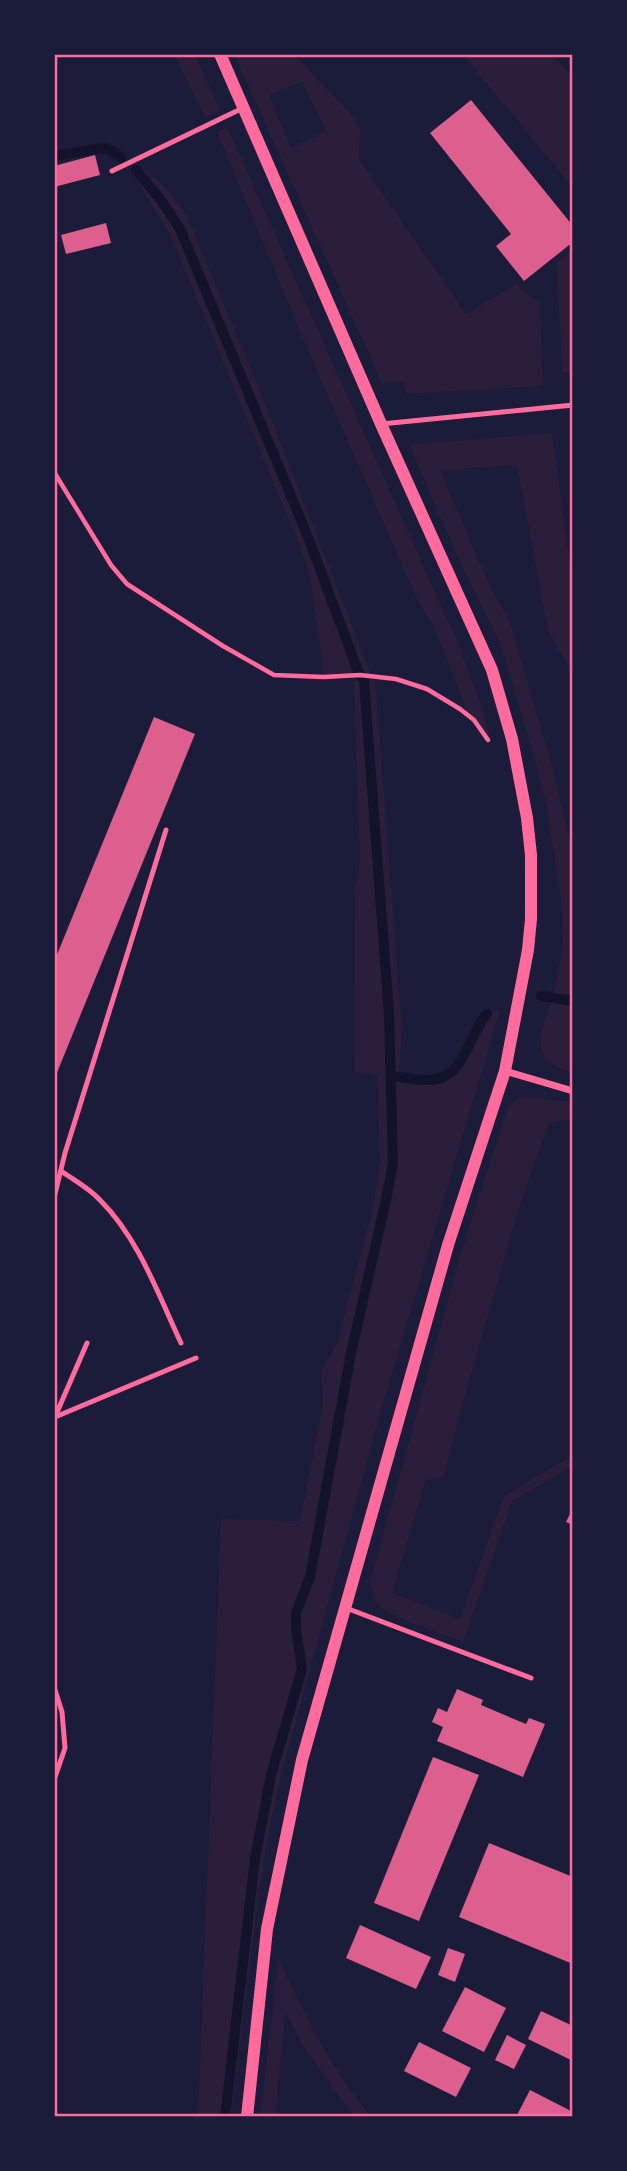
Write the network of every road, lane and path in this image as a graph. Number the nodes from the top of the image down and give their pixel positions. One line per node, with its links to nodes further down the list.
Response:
1 (220, 54): 2 (street)
2 (243, 107): 3 (lane); 5 (street)
3 (112, 171)
4 (573, 404): 5 (lane)
5 (381, 424): 9 (street)
6 (54, 472): 7 (path)
7 (490, 743)
8 (166, 830): 11 (lane)
9 (505, 1071): 10 (street); 17 (street)
10 (573, 1091)
11 (61, 1171): 12 (lane); 14 (lane)
12 (54, 1198)
13 (87, 1343): 16 (lane)
14 (181, 1343)
15 (196, 1358): 16 (lane)
16 (55, 1418)
17 (346, 1608): 18 (lane); 21 (street)
18 (531, 1678)
19 (54, 1687): 20 (lane)
20 (54, 1780)
21 (247, 2117)

